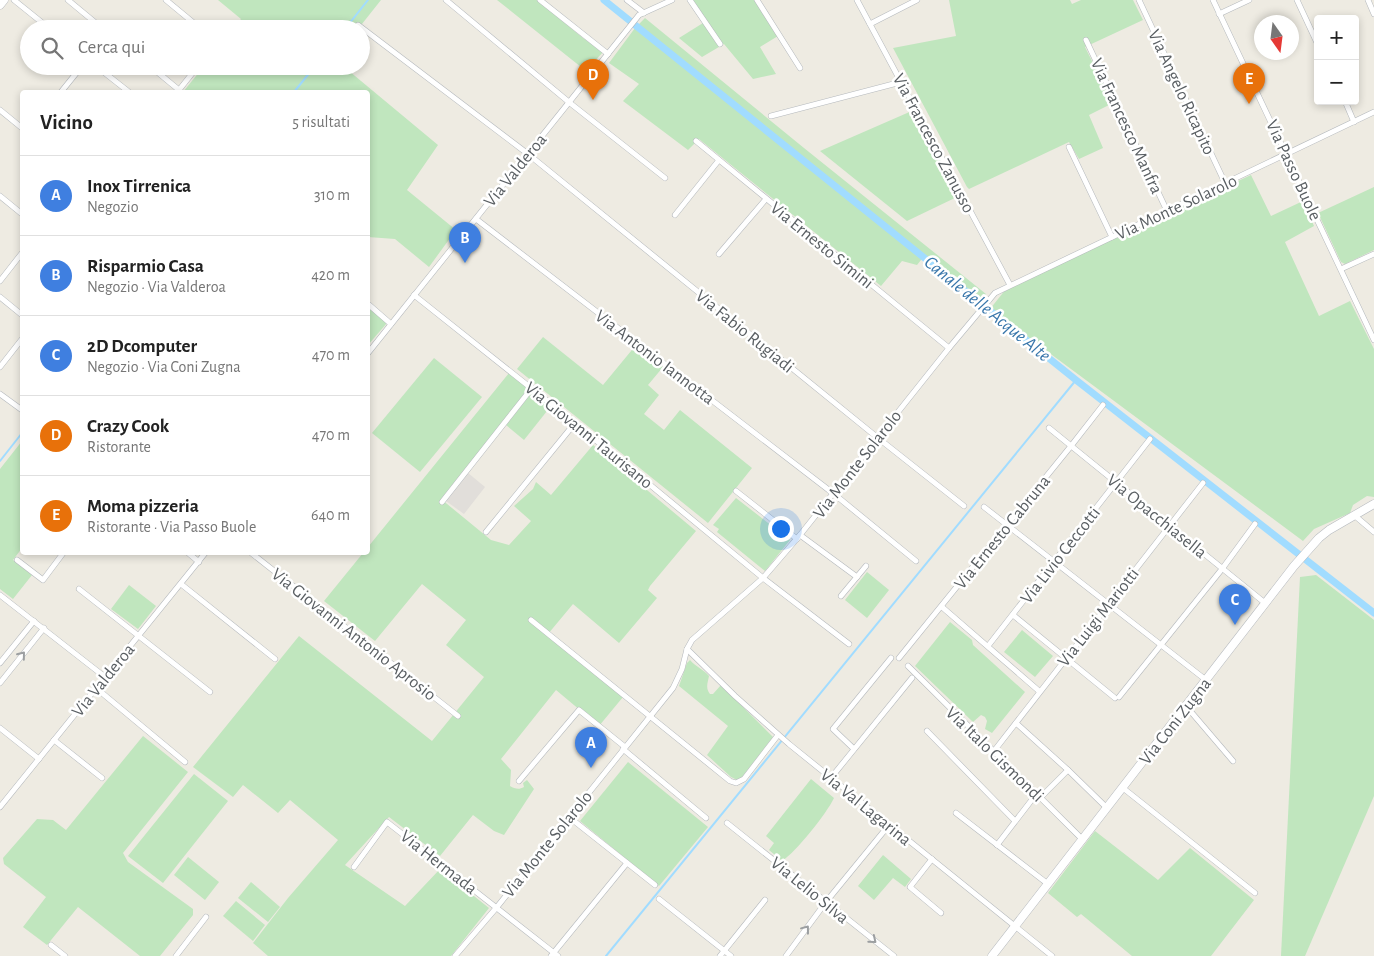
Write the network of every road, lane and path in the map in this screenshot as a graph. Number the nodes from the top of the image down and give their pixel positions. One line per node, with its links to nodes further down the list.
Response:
1 (4, 0): 18 (street)
2 (14, 0): 22 (street)
3 (68, 0): 23 (street)
4 (166, 0): 24 (street)
5 (446, 0): 41 (street)
6 (540, 0): 30 (street)
7 (627, 0): 20 (street)
8 (672, 0): 20 (street, Via Valderoa)
9 (690, 0): 29 (street)
10 (757, 0): 31 (street)
11 (857, 0): 25 (street, Via Francesco Zanusso)
12 (918, 0): 25 (street)
13 (1139, 0): 54 (street, Via Angelo Ricapito)
14 (1213, 0): 21 (street, Via Passo Buole)
15 (1249, 0): 21 (street)
16 (1297, 0): 27 (street)
17 (1368, 0): 19 (street)
18 (0, 5)
19 (1374, 12)
20 (641, 14): 30 (street, Via Valderoa)
21 (1219, 14): 51 (street, Via Passo Buole)
22 (39, 20)
23 (92, 20)
24 (190, 20)
25 (870, 24): 36 (street, Via Francesco Zanusso)
26 (370, 34): 50 (street, Via Fabio Rugiadi)
27 (1314, 36)
28 (1086, 40): 57 (street, Via Francesco Manfra)
29 (720, 44)
30 (608, 54): 41 (street, Via Valderoa)
31 (800, 68)
32 (75, 75): 37 (street)
33 (107, 75): 38 (street)
34 (161, 75): 39 (street)
35 (191, 75): 40 (street)
36 (901, 82): 45 (street); 67 (street, Via Francesco Zanusso)
37 (63, 90)
38 (126, 90)
39 (179, 90)
40 (179, 90)
41 (570, 103): 50 (street, Via Valderoa); 53 (street)
42 (1347, 105): 46 (street)
43 (0, 110): 47 (street)
44 (1374, 112): 46 (street, Via Monte Solarolo)
45 (771, 116)
46 (1354, 122): 51 (street, Via Monte Solarolo)
47 (20, 126)
48 (696, 141): 52 (street, Via Ernesto Simini)
49 (1069, 147): 61 (street)
50 (528, 154): 60 (street, Via Valderoa); 84 (street, Via Fabio Rugiadi)
51 (1286, 154): 54 (street, Via Monte Solarolo); 65 (street, Via Passo Buole)
52 (719, 160): 56 (street, Via Ernesto Simini); 59 (street)
53 (665, 178)
54 (1226, 183): 57 (street, Via Monte Solarolo)
55 (0, 196): 58 (street)
56 (766, 199): 62 (street); 75 (street, Via Ernesto Simini)
57 (1167, 211): 61 (street, Via Monte Solarolo)
58 (20, 212)
59 (674, 215)
60 (476, 219): 68 (street, Via Valderoa); 90 (street, Via Antonio Iannotta)
61 (1112, 237): 67 (street, Via Monte Solarolo)
62 (719, 254)
63 (1374, 254): 65 (street)
64 (20, 256): 66 (street)
65 (1341, 269): 73 (street, Via Passo Buole)
66 (0, 281)
67 (1010, 286): 75 (street, Via Monte Solarolo)
68 (414, 295): 72 (street, Via Valderoa); 78 (street, Via Giovanni Taurisano)
69 (0, 297): 71 (street)
70 (370, 306): 72 (street)
71 (20, 313)
72 (391, 324): 76 (street, Via Valderoa)
73 (1374, 340)
74 (20, 342): 77 (street)
75 (949, 348): 84 (street, Via Monte Solarolo)
76 (370, 350)
77 (0, 367)
78 (532, 388): 82 (street, Via Giovanni Taurisano); 91 (street)
79 (0, 394): 81 (street)
80 (1102, 405): 86 (street, Via Ernesto Cabruna)
81 (20, 409)
82 (575, 422): 99 (street); 113 (street, Via Giovanni Taurisano)
83 (1049, 428): 86 (street, Via Opacchiasella)
84 (878, 438): 90 (street, Via Monte Solarolo); 93 (street, Via Fabio Rugiadi)
85 (1150, 439): 87 (street, Via Livio Ceccotti)
86 (1071, 446): 87 (street, Via Opacchiasella); 97 (street, Via Ernesto Cabruna)
87 (1116, 483): 98 (street, Via Opacchiasella); 109 (street, Via Livio Ceccotti)
88 (1202, 483): 98 (street, Via Luigi Mariotti)
89 (736, 491): 101 (street)
90 (834, 494): 101 (street, Via Monte Solarolo); 107 (street, Via Antonio Iannotta)
91 (442, 502)
92 (1374, 504): 95 (street, Via Coni Zugna)
93 (964, 506)
94 (984, 507): 97 (street)
95 (1354, 515): 100 (street); 119 (street, Via Coni Zugna)
96 (1255, 524): 111 (street)
97 (1007, 525): 109 (street); 120 (street, Via Ernesto Cabruna)
98 (1170, 525): 111 (street, Via Opacchiasella); 118 (street, Via Luigi Mariotti)
99 (486, 532)
100 (1374, 532)
101 (798, 537): 112 (street); 113 (street, Via Monte Solarolo)
102 (62, 555): 106 (street)
103 (191, 555): 108 (street)
104 (204, 555): 108 (street, Via Valderoa)
105 (254, 555): 145 (street, Via Giovanni Antonio Aprosio)
106 (17, 560)
107 (916, 561)
108 (199, 562): 114 (street, Via Valderoa)
109 (1054, 562): 118 (street); 121 (street, Via Livio Ceccotti)
110 (866, 566): 112 (street)
111 (1222, 568): 119 (street, Via Opacchiasella); 127 (street)
112 (857, 577): 117 (street)
113 (763, 578): 126 (street, Via Giovanni Taurisano); 129 (street, Via Monte Solarolo)
114 (181, 584): 125 (street, Via Valderoa); 132 (street)
115 (79, 589): 125 (street)
116 (0, 595): 122 (street)
117 (841, 596)
118 (1108, 604): 127 (street); 133 (street, Via Luigi Mariotti)
119 (1265, 604): 138 (street, Via Coni Zugna)
120 (942, 607): 128 (street); 131 (street, Via Ernesto Cabruna)
121 (1013, 615): 128 (street, Via Livio Ceccotti); 133 (street)
122 (34, 620): 124 (street); 134 (street)
123 (531, 620): 144 (street)
124 (44, 628): 136 (street); 139 (street, one-way to 124)
125 (139, 636): 136 (street, Via Valderoa); 142 (street)
126 (849, 644)
127 (1160, 644): 133 (street); 138 (street)
128 (988, 646): 141 (street)
129 (687, 649): 144 (street, Via Monte Solarolo); 149 (street, Via Val Lagarina)
130 (891, 658): 152 (street)
131 (899, 658)
132 (275, 659)
133 (1066, 659): 141 (street, Via Luigi Mariotti)
134 (0, 663)
135 (908, 666): 153 (street, Via Italo Gismondi)
136 (105, 677): 140 (street, Via Valderoa)
137 (912, 678): 152 (street)
138 (1206, 680): 143 (street, Via Coni Zugna)
139 (0, 682)
140 (96, 688): 150 (street, Via Valderoa); 156 (street)
141 (1039, 691): 146 (street, Via Luigi Mariotti)
142 (210, 692)
143 (1186, 706): 155 (street); 161 (street, Via Coni Zugna)
144 (650, 715): 149 (street); 151 (street, Via Monte Solarolo)
145 (458, 716)
146 (1016, 723): 153 (street, Via Luigi Mariotti); 157 (street)
147 (0, 728): 154 (street)
148 (927, 731): 168 (street)
149 (778, 735): 159 (street, Via Val Lagarina)
150 (54, 740): 154 (street, Via Valderoa); 158 (street)
151 (624, 748): 160 (street); 166 (street, Via Monte Solarolo); 167 (street)
152 (854, 749): 159 (street)
153 (994, 751): 162 (street, Via Italo Gismondi)
154 (39, 759): 163 (street, Via Valderoa)
155 (1232, 761)
156 (185, 762)
157 (1068, 770): 162 (street); 164 (street)
158 (102, 778)
159 (830, 779): 170 (street, Via Val Lagarina)
160 (519, 781)
161 (1123, 788): 164 (street, Via Coni Zugna); 178 (street)
162 (1037, 798): 168 (street); 171 (street, Via Italo Gismondi)
163 (0, 806)
164 (1107, 808): 171 (street, Via Coni Zugna)
165 (956, 813): 172 (street)
166 (569, 817): 174 (street); 182 (street, Via Monte Solarolo)
167 (706, 818)
168 (1015, 821): 172 (street)
169 (727, 824): 181 (street, Via Lelio Silva)
170 (889, 824): 173 (street, Via Val Lagarina); 181 (street)
171 (1083, 840): 176 (street, Via Coni Zugna)
172 (997, 845): 176 (street)
173 (932, 859): 183 (street); 185 (street, Via Val Lagarina)
174 (626, 863): 177 (street); 188 (street)
175 (354, 867): 182 (street, Via Hermada)
176 (1048, 884): 185 (street, Via Coni Zugna)
177 (655, 885)
178 (1255, 892)
179 (659, 898): 187 (street)
180 (765, 900): 187 (street)
181 (826, 902): 194 (street, one-way to 181); 195 (street, Via Lelio Silva, one-way to 195)
182 (497, 907): 188 (street, Via Hermada); 191 (street, Via Monte Solarolo)
183 (941, 913)
184 (206, 917): 190 (street)
185 (1015, 927): 196 (street, Via Coni Zugna); 197 (street, Via Val Lagarina)
186 (51, 945): 189 (street)
187 (724, 951): 192 (street); 193 (street)
188 (554, 955)
189 (65, 956)
190 (176, 956)
191 (455, 956)
192 (720, 956)
193 (731, 956)
194 (786, 956)
195 (894, 956)
196 (992, 956)
197 (1052, 956)

